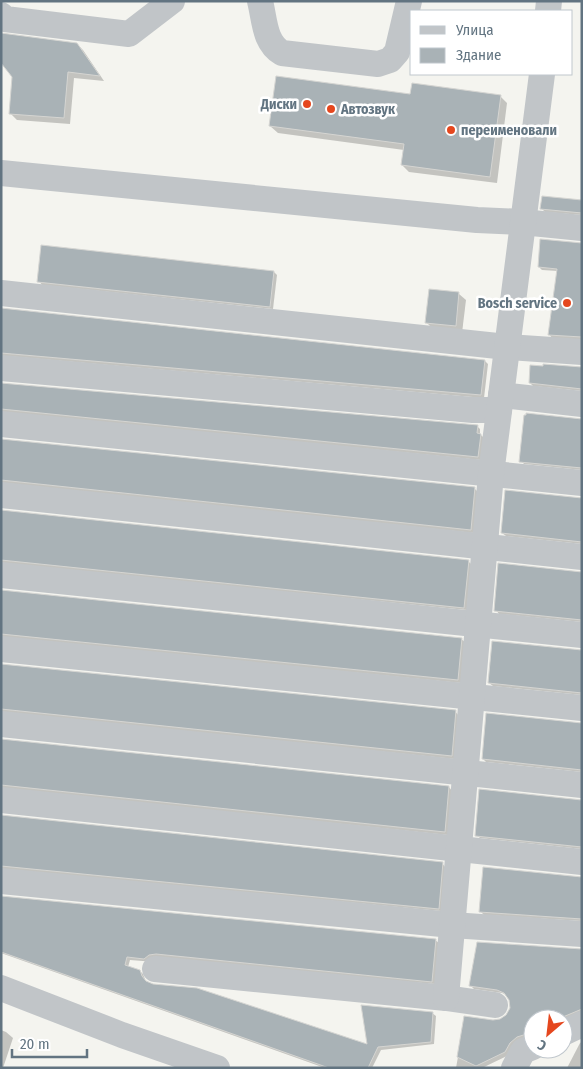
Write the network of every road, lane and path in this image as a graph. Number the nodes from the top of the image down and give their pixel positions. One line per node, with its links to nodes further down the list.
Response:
1 (172, 1): 4 (street)
2 (260, 1): 3 (street)
3 (409, 1)
4 (1, 15)
5 (542, 75): 7 (street)
6 (1, 173): 7 (street)
7 (522, 222): 8 (street); 10 (street)
8 (582, 228)
9 (1, 293): 10 (street)
10 (507, 347): 11 (street); 13 (street)
11 (582, 352)
12 (1, 368): 13 (street)
13 (500, 403): 14 (street); 16 (street)
14 (582, 404)
15 (1, 424): 16 (street)
16 (491, 474): 17 (street); 19 (street)
17 (582, 483)
18 (1, 495): 19 (street)
19 (485, 547): 20 (street); 22 (street)
20 (582, 557)
21 (1, 575): 22 (street)
22 (478, 625): 23 (street); 25 (street)
23 (582, 635)
24 (1, 649): 25 (street)
25 (472, 697): 26 (street); 28 (street)
26 (582, 708)
27 (1, 724): 28 (street)
28 (465, 773): 29 (street); 31 (street)
29 (582, 785)
30 (1, 800): 31 (street)
31 (459, 849): 32 (street); 34 (street)
32 (582, 862)
33 (1, 881): 34 (street)
34 (452, 925): 35 (street); 38 (street)
35 (582, 934)
36 (155, 969): 38 (street)
37 (1, 988): 41 (street)
38 (446, 998): 39 (street)
39 (495, 1005)
40 (523, 1051): 42 (street)
41 (216, 1068)
42 (514, 1068)

